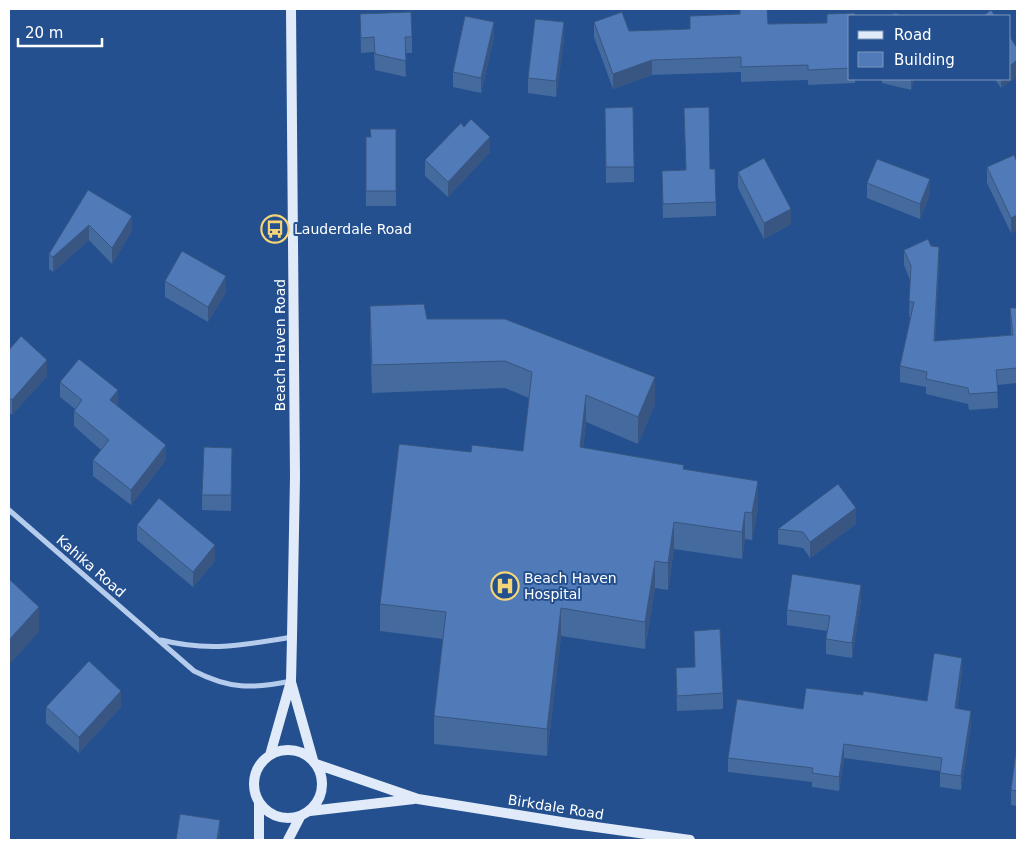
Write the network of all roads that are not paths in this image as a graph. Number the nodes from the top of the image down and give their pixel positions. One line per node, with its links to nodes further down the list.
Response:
1 (290, 9): 3 (main road, Beach Haven Road)
2 (9, 510): 4 (street, Kahika Road)
3 (292, 637): 4 (street, Kahika Road); 5 (main road, Beach Haven Road)
4 (158, 639): 5 (street, Kahika Road)
5 (291, 681): 6 (main road, Beach Haven Road); 7 (main road, Beach Haven Road)
6 (270, 755): 7 (main road); 9 (main road)
7 (314, 762): 8 (main road, Birkdale Road); 10 (main road)
8 (418, 799): 10 (main road, Birkdale Road); 14 (main road, Birkdale Road)
9 (259, 802): 11 (main road); 12 (main road)
10 (310, 811): 11 (main road)
11 (300, 817): 13 (main road)
12 (259, 840)
13 (288, 840)
14 (690, 840)

